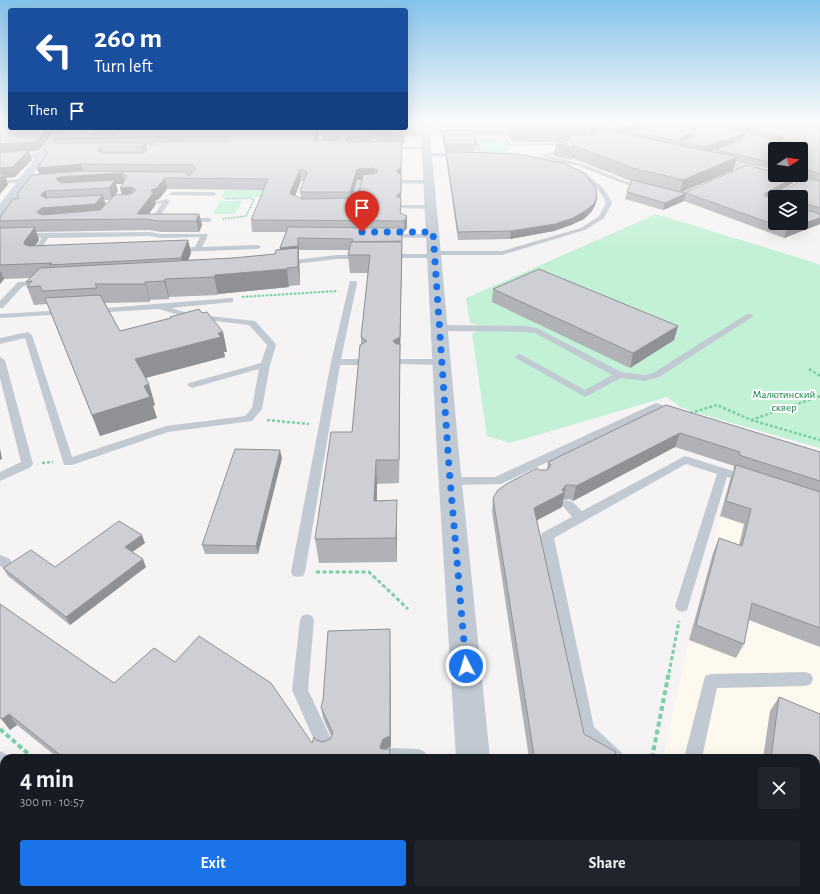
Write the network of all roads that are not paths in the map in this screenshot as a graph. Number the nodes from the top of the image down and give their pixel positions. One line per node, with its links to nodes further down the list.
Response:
1 (37, 165): 10 (main road)
2 (428, 165): 13 (street)
3 (554, 165): 34 (lane)
4 (579, 165): 16 (lane)
5 (727, 165): 7 (street)
6 (814, 171): 8 (street)
7 (768, 174)
8 (808, 175)
9 (0, 182): 10 (lane)
10 (25, 182): 23 (main road)
11 (374, 182): 20 (lane)
12 (401, 182): 13 (lane)
13 (429, 182): 22 (street)
14 (798, 182): 15 (street)
15 (820, 185)
16 (652, 190)
17 (214, 194): 19 (lane)
18 (158, 202): 19 (lane)
19 (167, 202): 24 (lane)
20 (348, 207)
21 (401, 207): 22 (lane)
22 (431, 207): 28 (street)
23 (3, 210)
24 (170, 220)
25 (178, 220): 26 (lane)
26 (209, 220)
27 (384, 234): 28 (lane)
28 (433, 234): 34 (street)
29 (46, 236): 30 (lane); 32 (lane); 35 (lane)
30 (0, 237)
31 (258, 247): 32 (lane)
32 (197, 249): 33 (lane)
33 (166, 251)
34 (435, 255): 36 (lane); 46 (street)
35 (42, 256)
36 (274, 264)
37 (52, 282): 40 (lane)
38 (352, 286): 50 (lane)
39 (230, 300): 41 (lane)
40 (0, 306)
41 (158, 307): 42 (lane); 54 (lane)
42 (86, 311)
43 (70, 312): 44 (lane)
44 (0, 316)
45 (750, 316): 55 (lane)
46 (439, 328): 53 (street); 55 (lane)
47 (0, 341): 54 (lane)
48 (519, 357): 55 (lane)
49 (0, 360): 61 (lane)
50 (336, 362): 51 (lane); 66 (lane)
51 (362, 362)
52 (400, 362): 53 (lane)
53 (441, 362): 62 (street)
54 (265, 365): 56 (lane)
55 (619, 375)
56 (192, 385)
57 (684, 415): 58 (lane)
58 (527, 467): 60 (lane); 62 (lane)
59 (723, 472): 63 (lane); 65 (lane); 67 (lane)
60 (536, 475)
61 (0, 477)
62 (450, 481): 71 (street)
63 (760, 484)
64 (567, 504): 65 (lane)
65 (580, 517): 72 (lane)
66 (298, 572)
67 (682, 606)
68 (307, 620): 70 (lane)
69 (805, 679): 73 (lane)
70 (324, 743)
71 (473, 754)
72 (611, 754)
73 (694, 754)

